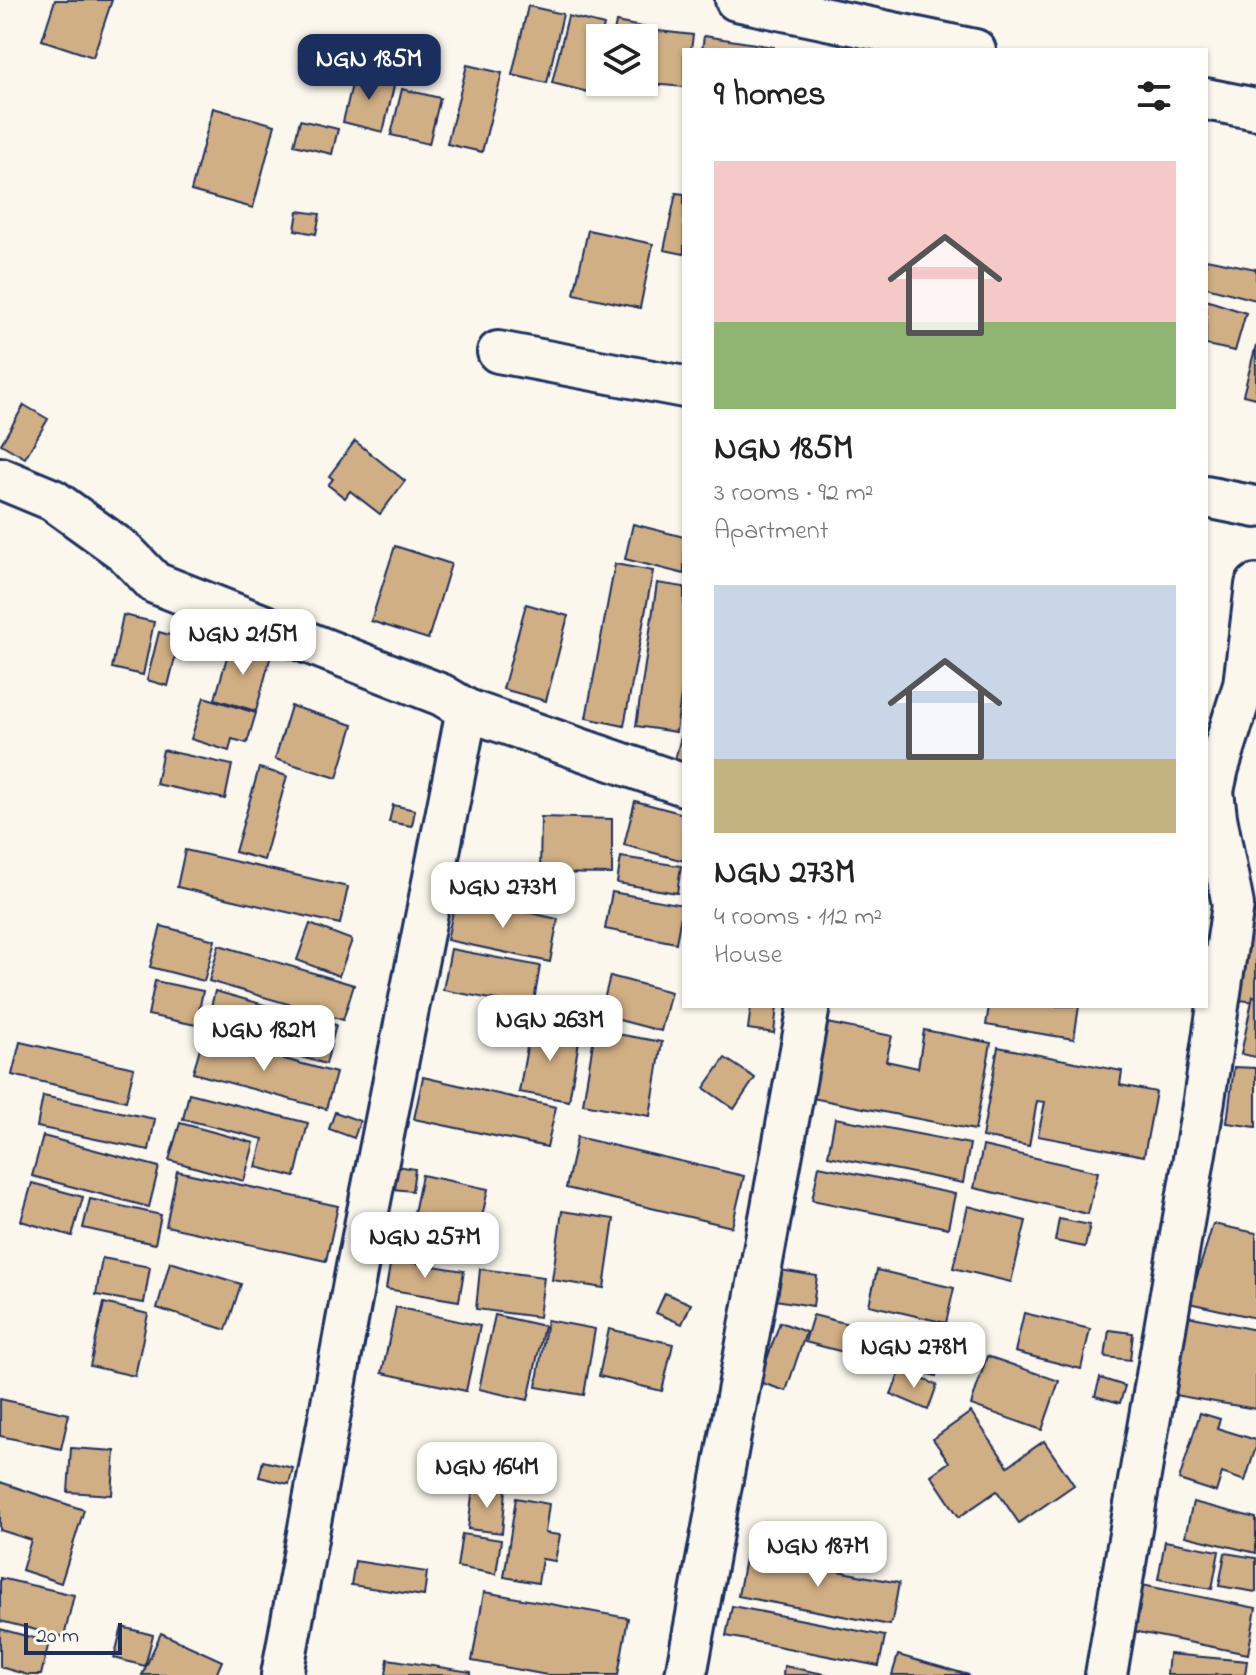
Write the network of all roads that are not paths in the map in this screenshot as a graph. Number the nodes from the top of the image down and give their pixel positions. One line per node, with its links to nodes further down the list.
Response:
1 (736, 0): 2 (street)
2 (965, 48)
3 (1208, 99): 4 (street)
4 (1256, 109)
5 (498, 352): 6 (street)
6 (682, 387)
7 (0, 478): 11 (street)
8 (1208, 497): 9 (street)
9 (1256, 507)
10 (1256, 585): 13 (street)
11 (467, 710): 12 (street); 15 (street)
12 (682, 784)
13 (1230, 875): 17 (street)
14 (809, 1008): 16 (street)
15 (282, 1675)
16 (686, 1675)
17 (1106, 1675)

